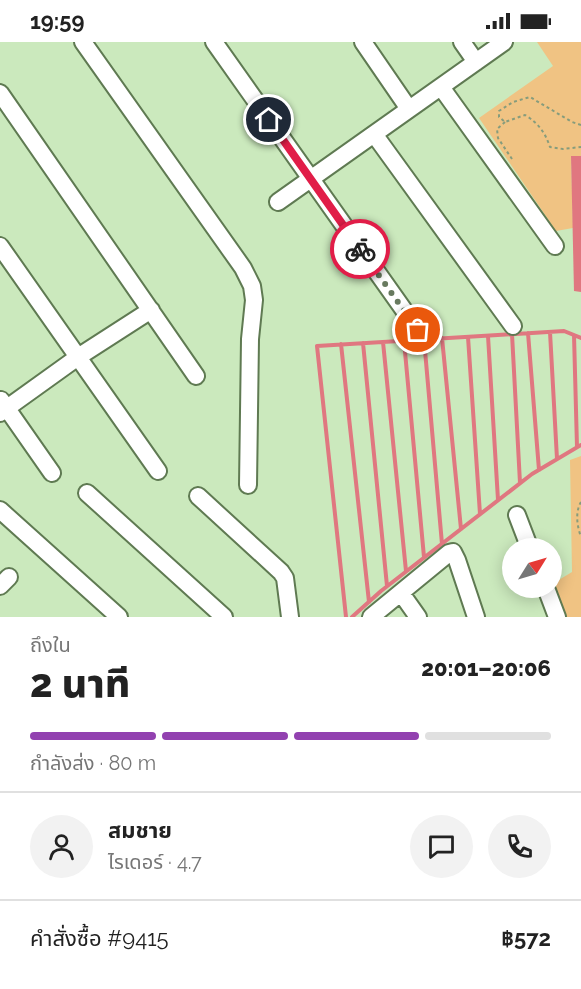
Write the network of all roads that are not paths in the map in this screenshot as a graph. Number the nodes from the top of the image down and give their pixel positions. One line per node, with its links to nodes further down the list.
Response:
1 (83, 42): 23 (street)
2 (214, 42): 11 (street)
3 (363, 42): 9 (street)
4 (462, 42): 6 (street)
5 (504, 42): 6 (street)
6 (476, 62): 7 (street)
7 (441, 87): 9 (street); 14 (street)
8 (0, 93): 15 (street)
9 (409, 109): 10 (street)
10 (374, 134): 11 (street); 16 (street)
11 (310, 179): 12 (street); 17 (street)
12 (278, 202)
13 (0, 246): 18 (street)
14 (555, 246)
15 (151, 310): 18 (street); 19 (street)
16 (513, 326)
17 (418, 330)
18 (78, 357): 20 (street); 21 (street)
19 (196, 376)
20 (2, 407): 22 (street)
21 (158, 471)
22 (52, 473)
23 (248, 485)
24 (87, 493): 32 (street)
25 (198, 496): 33 (street)
26 (0, 510): 31 (street)
27 (517, 515): 28 (street)
28 (526, 538)
29 (401, 593): 34 (street); 35 (street); 36 (street)
30 (550, 598): 37 (street)
31 (119, 617)
32 (224, 617)
33 (290, 617)
34 (370, 617)
35 (418, 617)
36 (476, 617)
37 (557, 617)

